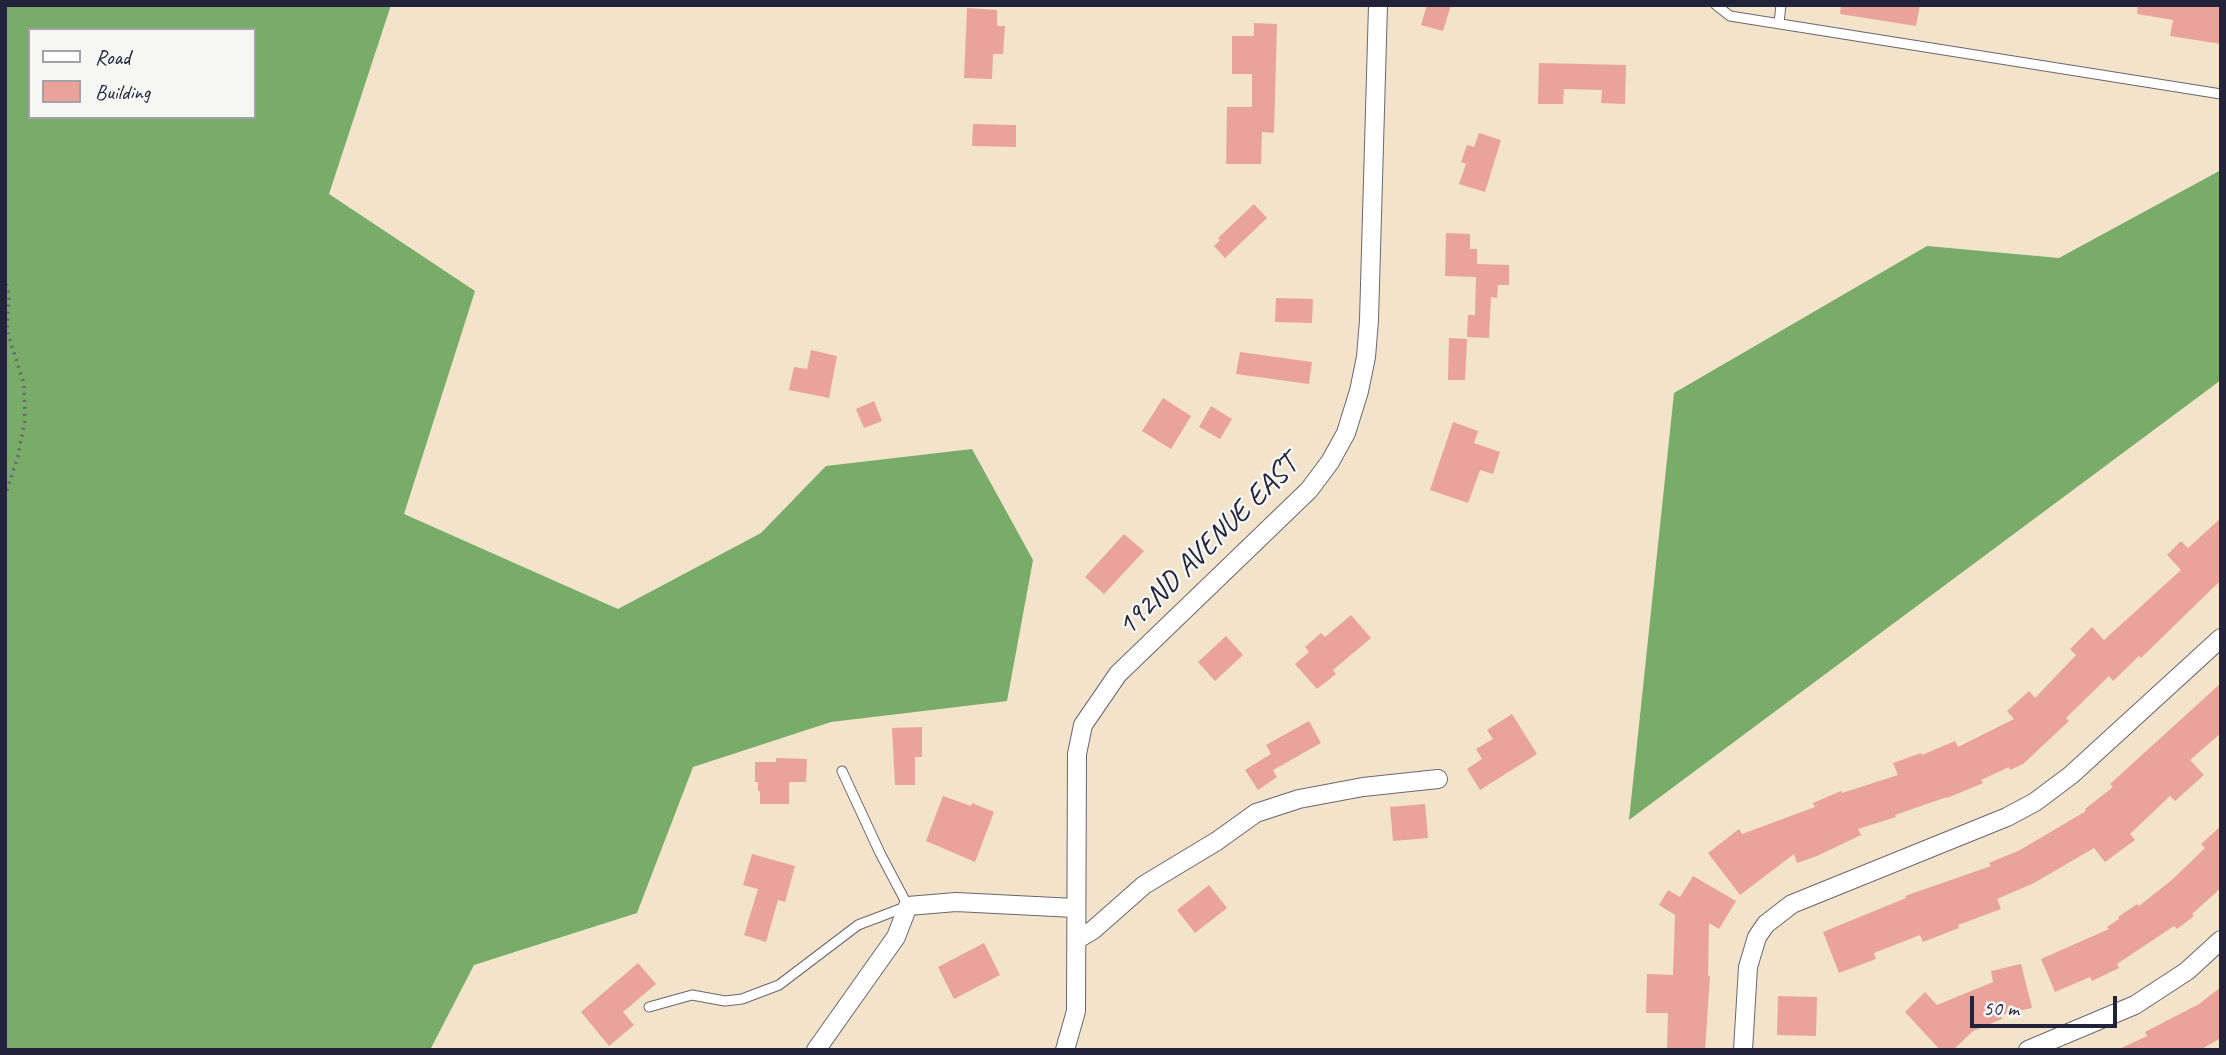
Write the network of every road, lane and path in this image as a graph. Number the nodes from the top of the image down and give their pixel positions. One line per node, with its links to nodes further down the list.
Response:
1 (1378, 5): 12 (street, 192ND AVENUE EAST)
2 (1716, 5): 4 (lane)
3 (1782, 5): 4 (lane)
4 (1779, 23): 5 (lane)
5 (2221, 94)
6 (5, 278): 7 (path)
7 (5, 496)
8 (2221, 638): 18 (street)
9 (842, 771): 11 (lane)
10 (1438, 779): 13 (street)
11 (908, 906): 12 (street); 15 (lane); 16 (street)
12 (1075, 908): 13 (street, 192ND AVENUE EAST)
13 (1078, 939): 17 (street)
14 (2221, 940): 19 (street)
15 (649, 1007)
16 (816, 1050)
17 (1065, 1050)
18 (1743, 1050)
19 (2028, 1050)

